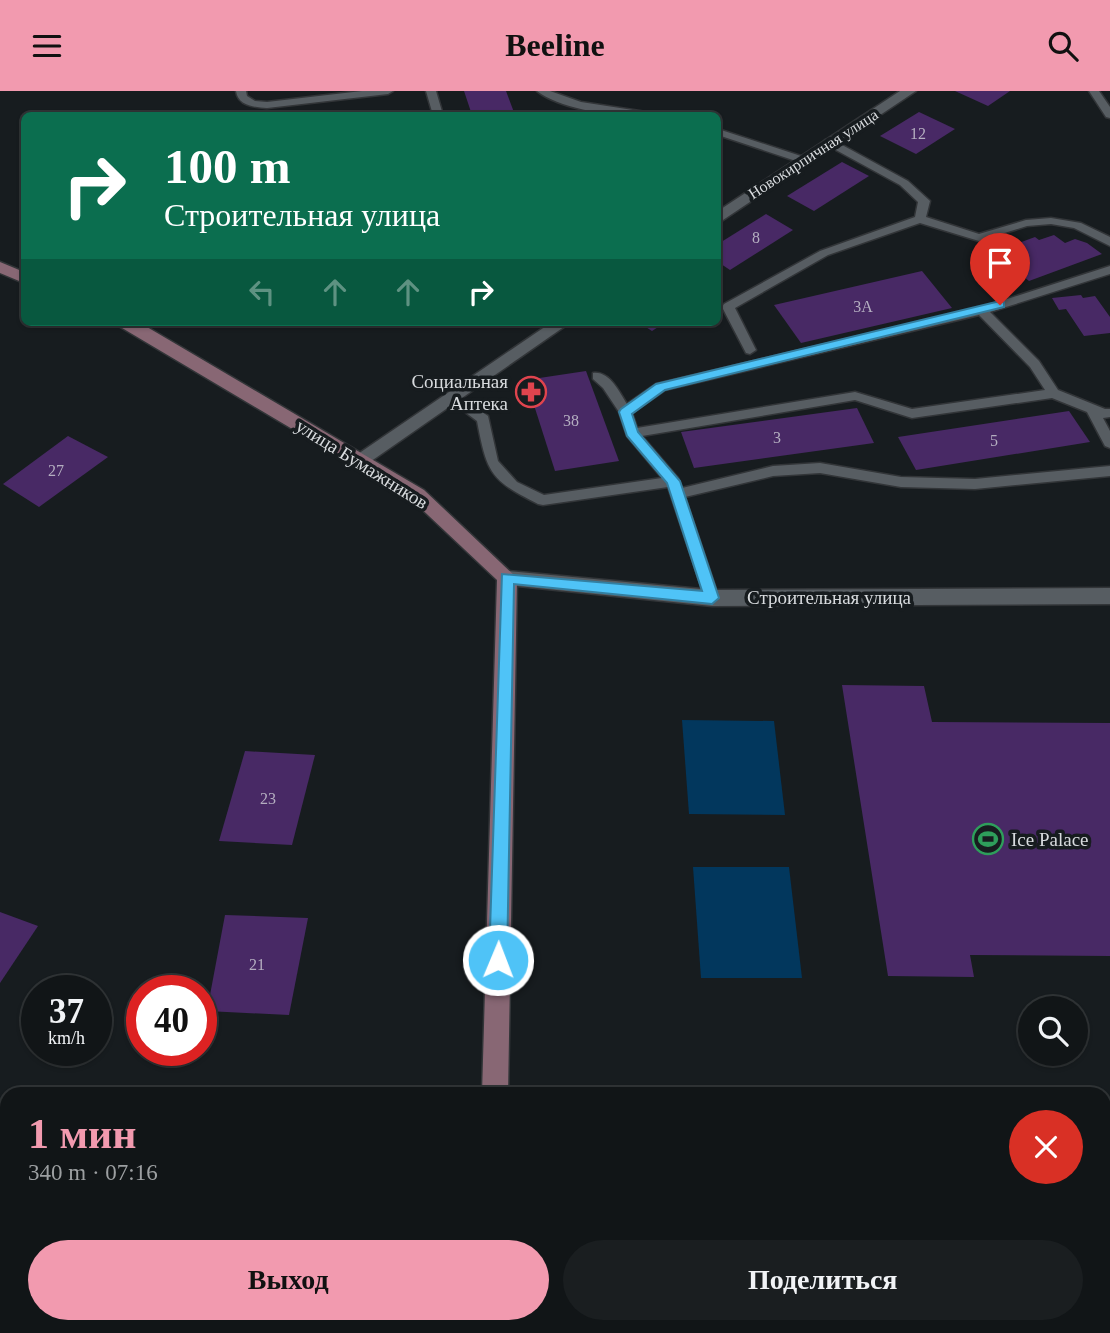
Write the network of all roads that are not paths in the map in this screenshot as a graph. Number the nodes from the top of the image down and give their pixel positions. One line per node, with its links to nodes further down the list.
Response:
1 (241, 91): 2 (lane)
2 (388, 91)
3 (432, 91): 7 (lane)
4 (542, 91): 8 (lane)
5 (909, 91): 11 (street, Новокирпичная улица)
6 (1094, 91): 9 (lane)
7 (437, 112)
8 (627, 112)
9 (1110, 115)
10 (721, 133): 12 (lane)
11 (829, 142): 12 (street, Новокирпичная улица); 14 (lane)
12 (803, 160): 13 (street, Новокирпичная улица)
13 (721, 215)
14 (920, 219): 15 (lane); 22 (lane)
15 (1110, 243)
16 (0, 267): 18 (street)
17 (1110, 270): 19 (lane)
18 (21, 277)
19 (982, 311): 24 (lane); 27 (lane)
20 (127, 326): 31 (street, улица Бумажников)
21 (557, 326): 25 (street)
22 (750, 349)
23 (597, 376): 27 (lane)
24 (1053, 393): 26 (lane); 29 (lane)
25 (452, 397): 31 (street); 33 (lane)
26 (1092, 409): 28 (lane); 30 (lane)
27 (625, 412): 29 (lane)
28 (1110, 413)
29 (632, 433): 33 (lane)
30 (1110, 443)
31 (361, 460): 34 (street, улица Бумажников)
32 (1110, 471): 33 (lane)
33 (675, 487): 36 (lane)
34 (507, 578): 36 (street, Строительная улица); 37 (street)
35 (1110, 596): 36 (street, Строительная улица)
36 (712, 598)
37 (495, 1087)

